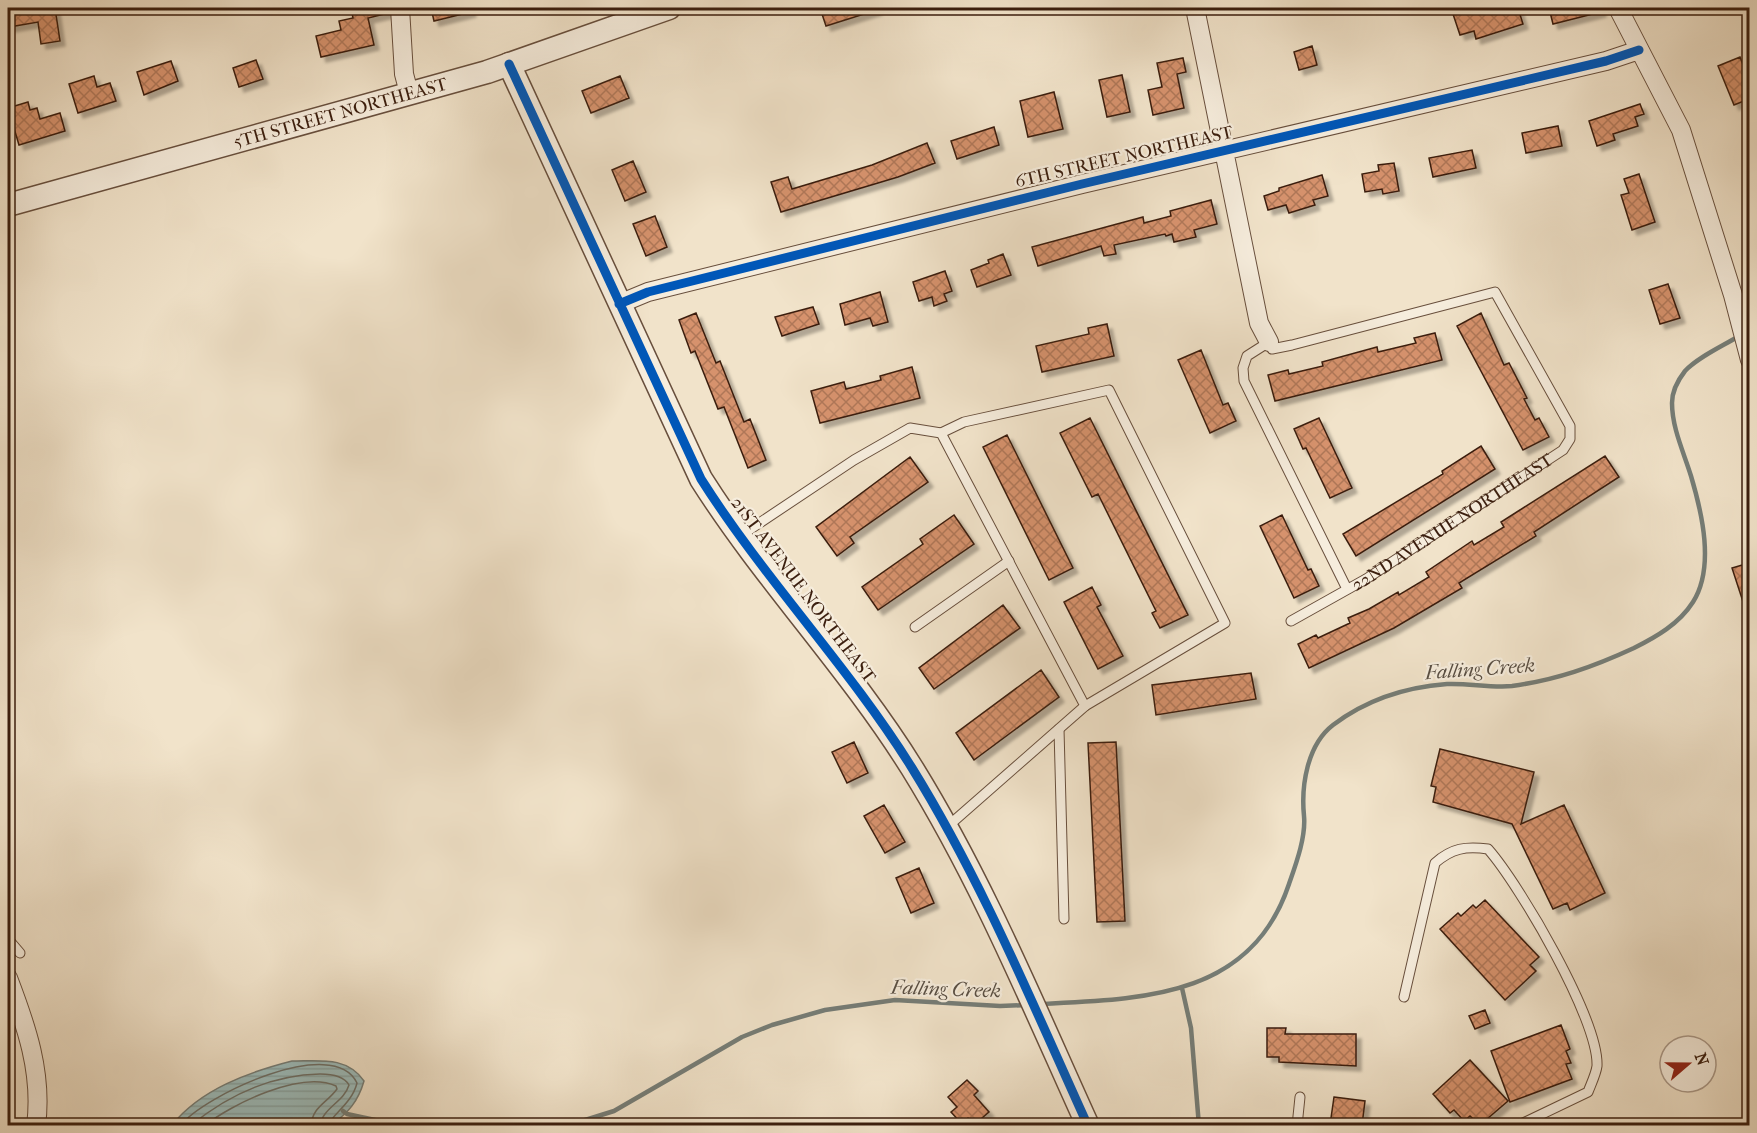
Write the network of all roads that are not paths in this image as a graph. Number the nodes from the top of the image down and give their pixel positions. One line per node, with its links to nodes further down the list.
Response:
1 (400, 8): 7 (street)
2 (669, 8): 6 (street, 5TH STREET NORTHEAST)
3 (1195, 8): 8 (street)
4 (1618, 8): 5 (street)
5 (1639, 50): 8 (street, 6TH STREET NORTHEAST); 12 (street)
6 (509, 64): 7 (street, 5TH STREET NORTHEAST); 10 (street, 21ST AVENUE NORTHEAST)
7 (409, 93): 9 (street, 5TH STREET NORTHEAST)
8 (1224, 150): 10 (street, 6TH STREET NORTHEAST); 11 (street)
9 (8, 205)
10 (619, 304): 14 (street, 21ST AVENUE NORTHEAST)
11 (1269, 342): 16 (lane, 22ND AVENUE NORTHEAST); 16 (lane, 22ND AVENUE NORTHEAST)
12 (1749, 360)
13 (941, 433): 14 (lane); 15 (lane); 19 (lane)
14 (740, 536): 21 (street, 21ST AVENUE NORTHEAST)
15 (1009, 561): 18 (lane); 19 (lane)
16 (1347, 589): 17 (lane)
17 (1291, 621)
18 (915, 627)
19 (1085, 706): 20 (lane)
20 (1059, 729): 21 (lane); 22 (lane)
21 (947, 827): 29 (street, 21ST AVENUE NORTHEAST)
22 (1064, 919)
23 (8, 939): 24 (lane)
24 (20, 953)
25 (8, 978): 28 (street)
26 (1404, 997): 31 (lane)
27 (1300, 1097): 30 (lane)
28 (36, 1125)
29 (1088, 1125)
30 (1297, 1125)
31 (1517, 1125)

